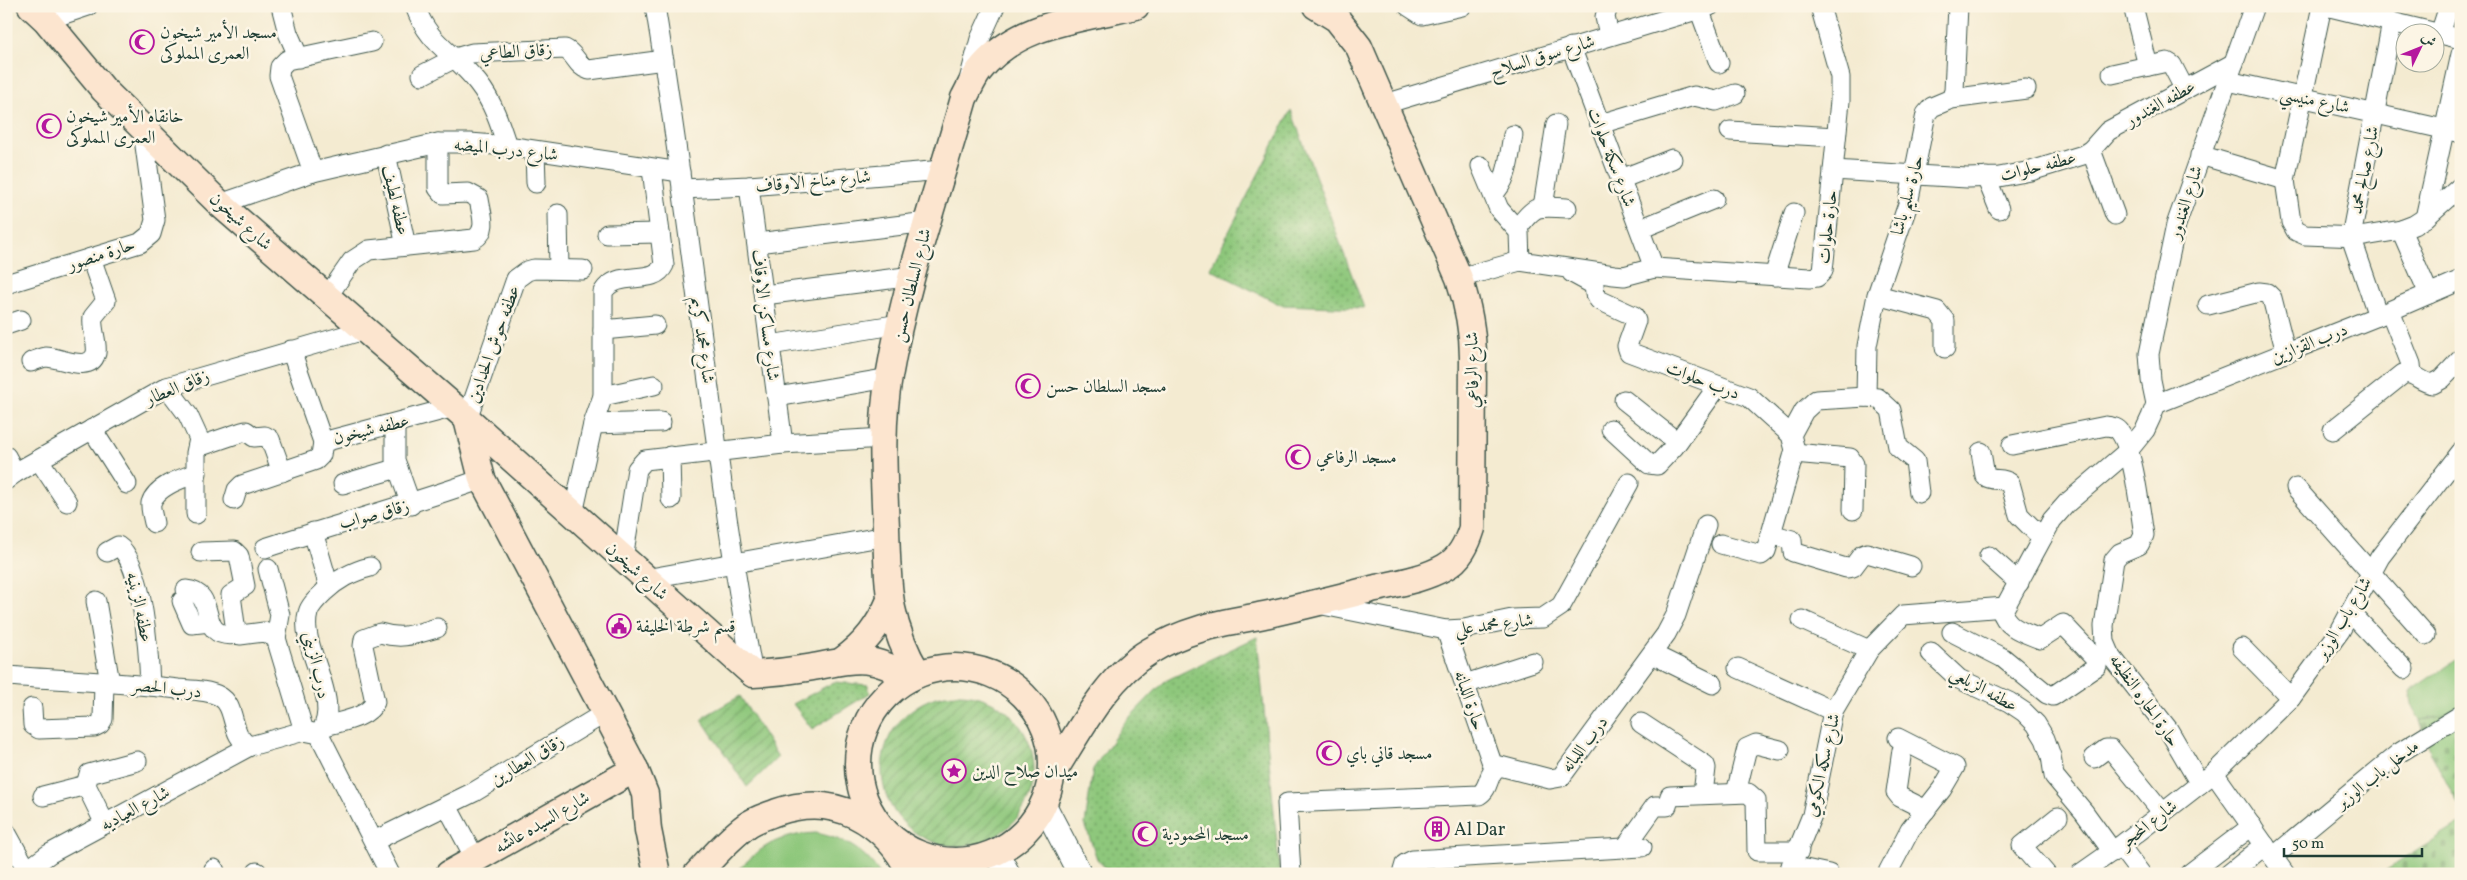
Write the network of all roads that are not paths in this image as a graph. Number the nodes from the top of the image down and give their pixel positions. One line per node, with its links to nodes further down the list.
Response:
1 (88, 6): 19 (street)
2 (281, 6): 28 (street)
3 (415, 6): 29 (street)
4 (655, 6): 30 (street, شارع محمد كريم)
5 (995, 6): 41 (street)
6 (1136, 6): 18 (main road, شارع السلطان حسن)
7 (1408, 6): 8 (street)
8 (1462, 6)
9 (1608, 6): 22 (street)
10 (1820, 6): 51 (street, حارة حلوات)
11 (1958, 6): 42 (street)
12 (2133, 6): 33 (street)
13 (2254, 6): 32 (street, شارع الغندور)
14 (2449, 6): 21 (street)
15 (1702, 7): 22 (street, شارع سوق السلاح); 31 (street)
16 (2330, 7): 20 (street); 40 (street)
17 (1324, 8): 43 (main road, شارع الرفاعي)
18 (1106, 10): 41 (main road, شارع السلطان حسن)
19 (38, 13): 47 (main road, شارع شيخون)
20 (2392, 22): 44 (street, شارع صالح محمد)
21 (2444, 22)
22 (1610, 35): 26 (street, شارع سوق السلاح)
23 (2444, 35): 24 (street)
24 (2461, 39)
25 (372, 42): 28 (street)
26 (1571, 47): 43 (street, شارع سوق السلاح); 46 (street, شارع سكة حلوات)
27 (2461, 54): 49 (street)
28 (300, 58): 63 (street)
29 (455, 58): 30 (street, زقاق الطاعي); 35 (street, زقاق الطاعي); 53 (street)
30 (664, 60): 67 (street, شارع محمد كريم)
31 (1719, 63)
32 (2234, 63): 36 (street, شارع الغندور); 38 (street, عطفه الغندور)
33 (2148, 66): 34 (street); 38 (street)
34 (2112, 74)
35 (422, 75)
36 (2228, 81): 40 (street, شارع منيسي); 57 (street, شارع الغندور)
37 (2026, 89): 42 (street)
38 (2185, 90): 54 (street, عطفه الغندور)
39 (1735, 94): 46 (street)
40 (2302, 97): 44 (street, شارع منيسي); 68 (street)
41 (964, 98): 61 (main road, شارع السلطان حسن)
42 (1952, 99): 64 (street, حارة سليم باشا)
43 (1385, 104): 99 (main road, شارع الرفاعي)
44 (2375, 113): 49 (street, شارع منيسي); 88 (street, شارع صالح محمد)
45 (1556, 124): 75 (street)
46 (1600, 124): 66 (street, شارع سكة حلوات)
47 (143, 131): 74 (main road, شارع شيخون); 91 (street, حارة منصور)
48 (1730, 131): 51 (street)
49 (2452, 131): 81 (street)
50 (1513, 135): 72 (street)
51 (1836, 137): 62 (street, حارة حلوات)
52 (438, 144): 53 (street, شارع درب الميضه); 56 (street, شارع درب الميضه); 90 (street, عطفه لطيف)
53 (506, 146): 55 (street, شارع درب الميضه)
54 (2091, 150): 65 (street, عطفه حلوات); 80 (street)
55 (535, 151): 60 (street, شارع درب الميضه); 69 (street)
56 (386, 154): 63 (street, شارع درب الميضه); 90 (street, عطفه لطيف)
57 (2200, 155): 68 (street); 127 (street, شارع الغندور)
58 (1672, 159): 66 (street)
59 (1481, 166): 72 (street)
60 (652, 169): 67 (street, شارع درب الميضه); 86 (street)
61 (943, 170): 70 (street, شارع مناخ الاوقاف); 82 (main road, شارع السلطان حسن)
62 (1833, 170): 64 (street, عطفه حلوات); 98 (street, حارة حلوات)
63 (314, 172): 74 (street, شارع درب الميضه)
64 (1914, 175): 65 (street, عطفه حلوات); 102 (street, حارة سليم باشا)
65 (1986, 177): 77 (street)
66 (1621, 179): 84 (street, شارع سكة حلوات)
67 (681, 180): 70 (street, شارع مناخ الاوقاف); 142 (street, شارع محمد كريم)
68 (2285, 180): 88 (street)
69 (536, 183)
70 (749, 186): 89 (street, شارع مساكن الاوقاف)
71 (2461, 186): 81 (street)
72 (1493, 194): 83 (street)
73 (1714, 199): 84 (street)
74 (220, 204): 105 (main road, شارع شيخون)
75 (1543, 207): 76 (street); 83 (street)
76 (1567, 208)
77 (1999, 209)
78 (1794, 213): 98 (street)
79 (558, 214): 95 (street)
80 (2115, 216)
81 (2425, 218): 85 (street)
82 (927, 222): 89 (street); 97 (main road, شارع السلطان حسن)
83 (1517, 229): 92 (street)
84 (1640, 230): 94 (street, شارع سكة حلوات)
85 (2400, 230): 88 (street); 103 (street)
86 (660, 233): 87 (street); 111 (street)
87 (606, 234)
88 (2351, 237): 107 (street, شارع صالح محمد)
89 (757, 243): 104 (street, شارع مساكن الاوقاف)
90 (406, 246): 105 (street, عطفه لطيف)
91 (91, 258): 101 (street, حارة منصور); 117 (street)
92 (1520, 260): 93 (street, حارة حلوات); 99 (street)
93 (1558, 266): 94 (street, حارة حلوات); 121 (street, درب حلوات)
94 (1654, 268): 98 (street, حارة حلوات)
95 (559, 269): 96 (street, عطفه حوش الحدادين); 128 (street, عطفه حوش الحدادين)
96 (583, 270)
97 (913, 276): 104 (street); 108 (main road, شارع السلطان حسن)
98 (1774, 276)
99 (1459, 278): 189 (main road, شارع الرفاعي)
100 (2461, 280): 103 (street, درب القزازين)
101 (6, 284)
102 (1877, 294): 113 (street); 125 (street, حارة سليم باشا)
103 (2429, 294): 107 (street, درب القزازين)
104 (764, 295): 112 (street, شارع مساكن الاوقاف)
105 (327, 297): 110 (main road, شارع شيخون)
106 (2208, 305): 115 (street)
107 (2384, 313): 115 (street, درب القزازين); 118 (street, شارع صالح محمد)
108 (900, 324): 112 (street); 119 (main road, شارع السلطان حسن)
109 (655, 325): 111 (street)
110 (364, 330): 114 (street, زقاق العطار); 128 (main road, شارع شيخون)
111 (603, 330): 123 (street)
112 (770, 345): 124 (street, شارع مساكن الاوقاف)
113 (1945, 348)
114 (291, 350): 122 (street, زقاق العطار); 136 (street, عطفه شيخون)
115 (2286, 352): 127 (street, درب القزازين)
116 (2461, 359): 118 (street)
117 (31, 362)
118 (2412, 374): 134 (street)
119 (889, 378): 124 (street); 135 (main road, شارع السلطان حسن)
120 (654, 385): 123 (street)
121 (1718, 386): 137 (street); 139 (street, درب حلوات)
122 (167, 387): 133 (street, زقاق العطار); 141 (street)
123 (603, 396): 131 (street)
124 (777, 397): 138 (street, شارع مساكن الاوقاف)
125 (1866, 397): 139 (street); 158 (street)
126 (1624, 400): 137 (street)
127 (2156, 404): 143 (street)
128 (460, 413): 130 (street, عطفه شيخون); 153 (main road); 165 (main road, شارع شيخون)
129 (660, 422): 131 (street)
130 (395, 424): 136 (street, عطفه شيخون); 149 (street)
131 (593, 424): 165 (street)
132 (1611, 428): 137 (street)
133 (92, 429): 148 (street, زقاق العطار); 155 (street)
134 (2333, 430)
135 (884, 438): 138 (street); 170 (main road, شارع السلطان حسن)
136 (323, 442): 150 (street)
137 (1677, 442)
138 (783, 444): 142 (street)
139 (1792, 444): 163 (street); 169 (street)
140 (2012, 445): 143 (street)
141 (198, 447): 150 (street); 151 (street)
142 (718, 450): 147 (street); 178 (street, شارع محمد كريم)
143 (2128, 451): 171 (street); 228 (street, حارة الحاره النظيفه)
144 (1981, 452): 171 (street)
145 (2461, 452): 182 (street, شارع باب الوزير)
146 (6, 456): 152 (street)
147 (670, 456): 159 (street); 177 (street)
148 (39, 460): 152 (street, زقاق العطار); 161 (street)
149 (398, 468): 156 (street); 162 (street)
150 (282, 472): 160 (street)
151 (197, 473): 164 (street); 166 (street)
152 (11, 477)
153 (482, 479): 162 (street, زقاق صواب); 217 (main road)
154 (1629, 483): 194 (street, شارع محمد علي)
155 (127, 484)
156 (343, 484)
157 (2296, 488): 182 (street)
158 (1918, 493)
159 (671, 499)
160 (234, 500)
161 (67, 502)
162 (412, 505): 168 (street, زقاق صواب)
163 (1853, 510)
164 (196, 514)
165 (573, 514): 177 (main road, شارع شيخون)
166 (154, 523)
167 (1706, 525): 202 (street, درب اللبانه)
168 (313, 532): 173 (street, زقاق صواب); 185 (street)
169 (1771, 534): 172 (street); 179 (street)
170 (886, 536): 178 (street); 187 (main road, شارع السلطان حسن)
171 (2042, 538): 184 (street)
172 (1721, 544)
173 (265, 548)
174 (106, 552): 213 (street, عطفه الزينيه)
175 (201, 552): 196 (street)
176 (1989, 556): 184 (street)
177 (623, 559): 183 (main road, شارع شيخون)
178 (732, 562): 183 (street); 207 (street, شارع محمد كريم)
179 (1911, 566)
180 (370, 567): 185 (street, درب الزيني)
181 (268, 569): 198 (street)
182 (2370, 572): 191 (street, شارع باب الوزير); 197 (street)
183 (646, 579): 207 (main road, شارع شيخون)
184 (2019, 583): 190 (street)
185 (329, 588): 220 (street, درب الزيني)
186 (184, 595): 196 (street)
187 (890, 600): 203 (main road); 209 (main road, شارع السلطان حسن)
188 (96, 601): 210 (street)
189 (1314, 604): 194 (street, شارع محمد علي); 227 (main road, شارع الرفاعي)
190 (2001, 609): 195 (street); 200 (street, شارع سكه الكومي)
191 (2350, 612): 206 (street); 214 (street, شارع باب الوزير)
192 (1802, 620): 200 (street)
193 (437, 628): 220 (street)
194 (1446, 630): 211 (street, حارة اللبانه)
195 (1952, 632)
196 (238, 634): 198 (street)
197 (2426, 635)
198 (276, 638): 220 (street)
199 (2242, 648): 214 (street)
200 (1869, 650): 216 (street, شارع سكه الكومي)
201 (1931, 653): 243 (street, عطفه الزيلعي)
202 (1652, 654): 212 (street); 226 (street, درب اللبانه)
203 (843, 660): 207 (main road); 209 (main road)
204 (1533, 662): 211 (street)
205 (1738, 668): 216 (street)
206 (2404, 669)
207 (754, 674)
208 (6, 676): 210 (street, درب الحصر)
209 (914, 676): 227 (main road); 240 (main road)
210 (106, 683): 213 (street, درب الحصر); 215 (street)
211 (1464, 684): 226 (street, حارة اللبانه)
212 (1713, 684)
213 (150, 686): 221 (street, درب الحصر)
214 (2291, 698): 228 (street, شارع باب الوزير)
215 (32, 708)
216 (1833, 711): 246 (street, شارع سكه الكومي)
217 (605, 713): 225 (main road); 234 (street, زقاق العطارين)
218 (2461, 715): 244 (street, مدخل باب الوزير)
219 (1641, 723): 231 (street)
220 (316, 730): 221 (street); 242 (street)
221 (250, 746): 238 (street, شارع العياديه)
222 (1780, 750): 230 (street)
223 (2094, 758): 236 (street)
224 (137, 761): 229 (street)
225 (635, 769): 245 (main road, شارع السيده عائشه); 253 (main road)
226 (1494, 769): 257 (street)
227 (1052, 774): 233 (main road)
228 (2207, 778): 236 (street, شارع المحجر); 239 (street)
229 (86, 785): 232 (street); 238 (street)
230 (1736, 793): 231 (street); 246 (street)
231 (1703, 794): 247 (street)
232 (43, 796)
233 (1044, 805): 248 (main road); 256 (street)
234 (447, 806): 242 (street, زقاق العطارين); 245 (street)
235 (1926, 810): 235 (street); 259 (street)
236 (2162, 813): 243 (street, شارع المحجر)
237 (2058, 818): 260 (street)
238 (105, 824): 250 (street, شارع العياديه)
239 (2252, 826): 244 (street); 263 (street)
240 (881, 831): 248 (main road); 254 (main road); 255 (main road)
241 (6, 832): 250 (street)
242 (374, 841): 251 (street)
243 (2116, 849): 261 (street, شارع المحجر); 262 (street, عطفه الزيلعي)
244 (2269, 851): 264 (street, مدخل باب الوزير); 265 (street)
245 (476, 860): 252 (main road, شارع السيده عائشه)
246 (1793, 864): 258 (street)
247 (1483, 865): 249 (street)
248 (998, 867)
249 (1404, 869)
250 (25, 872)
251 (390, 874)
252 (449, 874)
253 (657, 874)
254 (697, 874)
255 (911, 874)
256 (1080, 874)
257 (1291, 874)
258 (1829, 874)
259 (1887, 874)
260 (2046, 874)
261 (2080, 874)
262 (2141, 874)
263 (2189, 874)
264 (2229, 874)
265 (2285, 874)

